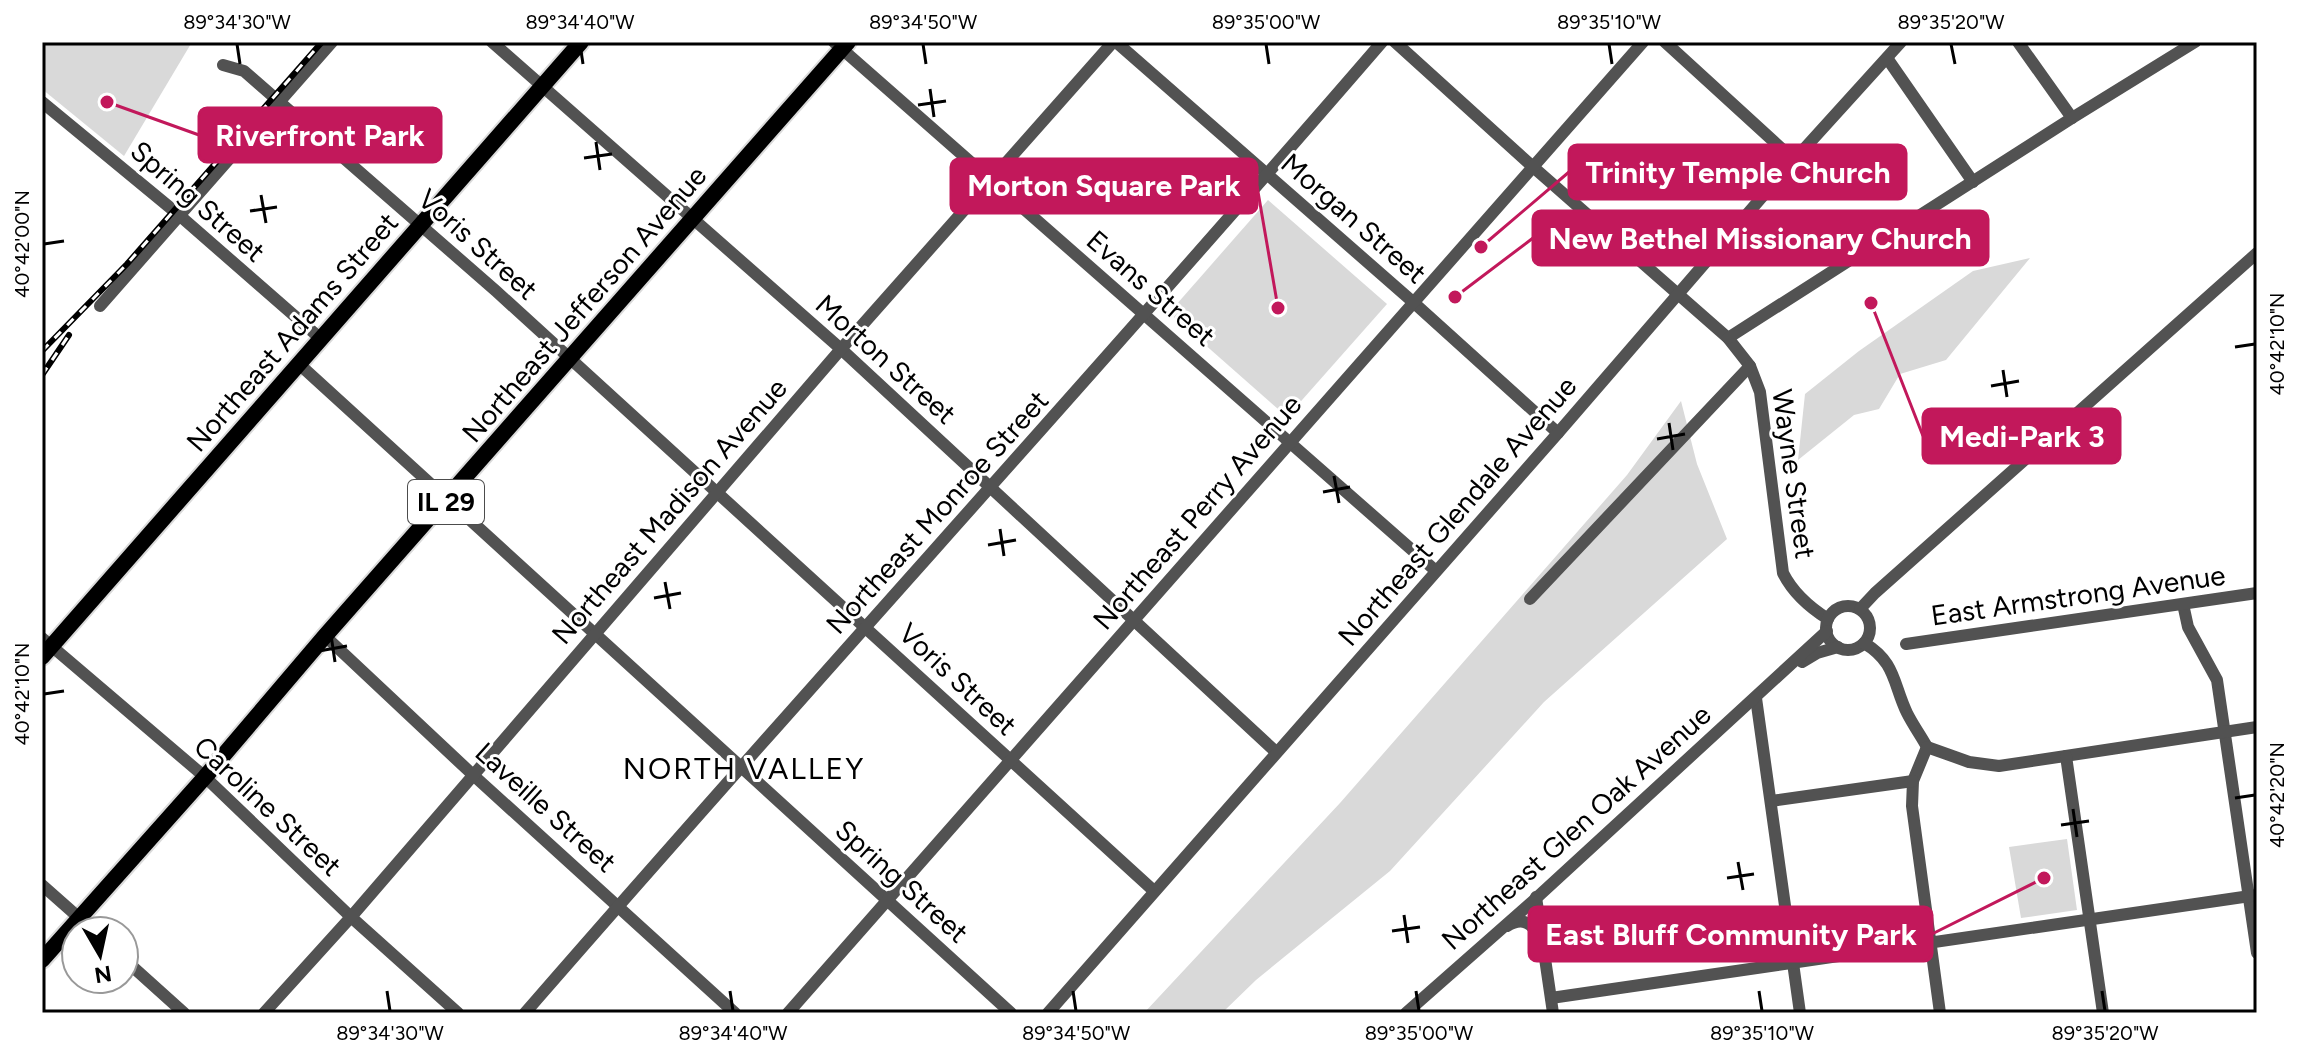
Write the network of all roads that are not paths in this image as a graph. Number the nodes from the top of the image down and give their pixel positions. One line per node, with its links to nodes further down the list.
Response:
1 (332, 42): 17 (street)
2 (492, 42): 15 (street, Morton Street)
3 (581, 42): 15 (main road, Northeast Adams Street)
4 (1114, 42): 21 (street, Morgan Street); 22 (street, Northeast Madison Avenue)
5 (1382, 42): 21 (street, Northeast Monroe Street)
6 (1395, 42): 20 (street, Wayne Street)
7 (1643, 42): 20 (street, Northeast Perry Avenue)
8 (1665, 42): 19 (street)
9 (1901, 42): 13 (street, Northeast Glendale Avenue)
10 (2018, 42): 18 (street)
11 (2195, 42): 18 (street)
12 (841, 44): 22 (street, Evans Street); 25 (main road, Northeast Jefferson Avenue / IL 29)
13 (1887, 58): 19 (street, Northeast Glendale Avenue); 23 (street)
14 (223, 65): 17 (street, Voris Street)
15 (542, 86): 25 (street, Morton Street); 26 (main road, Northeast Adams Street)
16 (42, 102): 24 (street, Spring Street)
17 (279, 103): 24 (street); 26 (street, Voris Street)
18 (2072, 118): 23 (street)
19 (1794, 160): 28 (street, Northeast Glendale Avenue)
20 (1532, 166): 28 (street, Wayne Street); 29 (street, Northeast Perry Avenue)
21 (1268, 174): 29 (street, Morgan Street); 31 (street, Northeast Monroe Street)
22 (991, 181): 31 (street, Evans Street); 34 (street, Northeast Madison Avenue)
23 (1973, 182): 32 (street)
24 (179, 215): 30 (street); 33 (street, Spring Street)
25 (693, 220): 34 (street, Morton Street); 35 (main road, Northeast Jefferson Avenue / IL 29)
26 (421, 225): 33 (main road, Northeast Adams Street); 35 (street, Voris Street)
27 (2256, 254): 47 (street)
28 (1678, 294): 32 (street, Wayne Street); 38 (street, Northeast Glendale Avenue)
29 (1413, 302): 38 (street, Morgan Street); 39 (street, Northeast Perry Avenue)
30 (100, 306)
31 (1146, 314): 39 (street, Evans Street); 40 (street, Northeast Monroe Street)
32 (1728, 338): 37 (street, Wayne Street)
33 (321, 339): 36 (main road, Northeast Adams Street)
34 (841, 349): 40 (street, Morton Street); 41 (street, Northeast Madison Avenue)
35 (570, 360): 41 (street, Voris Street); 42 (main road, Northeast Jefferson Avenue / IL 29)
36 (299, 364): 42 (street, Spring Street); 55 (main road, Northeast Adams Street)
37 (1750, 366): 45 (street); 49 (street, Wayne Street)
38 (1558, 433): 43 (street, Northeast Glendale Avenue)
39 (1289, 442): 43 (street, Evans Street); 48 (street, Northeast Perry Avenue)
40 (992, 487): 48 (street, Morton Street); 50 (street, Northeast Monroe Street)
41 (717, 493): 50 (street, Voris Street); 51 (street, Northeast Madison Avenue)
42 (448, 499): 51 (street, Spring Street); 52 (main road, Northeast Jefferson Avenue / IL 29)
43 (1436, 571): 62 (street, Northeast Glendale Avenue)
44 (2257, 593): 46 (street, East Armstrong Avenue)
45 (1530, 599)
46 (2183, 604): 54 (street, East Armstrong Avenue); 60 (street)
47 (1860, 609): 49 (street); 53 (street)
48 (1134, 621): 62 (street, Morton Street); 64 (street, Northeast Perry Avenue)
49 (1827, 625): 56 (street); 57 (street, Northeast Glen Oak Avenue)
50 (866, 627): 64 (street, Voris Street); 65 (street, Northeast Monroe Street)
51 (595, 634): 65 (street, Spring Street); 66 (street, Northeast Madison Avenue)
52 (325, 636): 66 (street, Laveille Street); 67 (main road, Northeast Jefferson Avenue / IL 29)
53 (1864, 643): 56 (street); 61 (street)
54 (1906, 644)
55 (45, 647): 67 (street, Caroline Street)
56 (1838, 647): 57 (street, Northeast Glen Oak Avenue)
57 (1779, 677): 58 (street, Northeast Glen Oak Avenue)
58 (1756, 698): 69 (street); 73 (street, Northeast Glen Oak Avenue)
59 (2257, 727): 60 (street)
60 (2226, 732): 63 (street); 72 (street)
61 (1927, 747): 63 (street); 68 (street)
62 (1276, 752): 71 (street, Northeast Glendale Avenue)
63 (2066, 756): 79 (street)
64 (1010, 760): 71 (street, Voris Street); 74 (street, Northeast Perry Avenue)
65 (741, 767): 74 (street, Spring Street); 75 (street, Northeast Monroe Street)
66 (472, 774): 75 (street, Laveille Street); 78 (street, Northeast Madison Avenue)
67 (205, 777): 77 (main road, Northeast Jefferson Avenue / IL 29); 78 (street, Caroline Street)
68 (1913, 781): 69 (street); 82 (street)
69 (1771, 801): 86 (street)
70 (42, 885): 76 (street)
71 (1154, 891): 96 (street, Northeast Glendale Avenue)
72 (2253, 895): 79 (street); 83 (street)
73 (1536, 897): 80 (street, Northeast Glen Oak Avenue); 85 (street)
74 (888, 900): 94 (street, Northeast Perry Avenue); 95 (street, Spring Street)
75 (619, 906): 92 (street, Northeast Monroe Street); 93 (street, Laveille Street)
76 (78, 915)
77 (82, 915)
78 (351, 917): 90 (street, Northeast Madison Avenue); 91 (street, Caroline Street)
79 (2089, 920): 82 (street); 101 (street)
80 (1498, 932): 85 (street); 97 (street, Northeast Glen Oak Avenue)
81 (60, 940): 84 (main road, Northeast Jefferson Avenue / IL 29)
82 (1930, 944): 86 (street); 100 (street)
83 (2257, 953)
84 (42, 960)
85 (1546, 963): 88 (street)
86 (1793, 964): 88 (street); 99 (street)
87 (140, 973): 89 (street)
88 (1551, 998): 98 (street)
89 (184, 1013)
90 (264, 1013)
91 (458, 1013)
92 (525, 1013)
93 (735, 1013)
94 (788, 1013)
95 (1011, 1013)
96 (1048, 1013)
97 (1406, 1013)
98 (1553, 1013)
99 (1800, 1013)
100 (1940, 1013)
101 (2103, 1013)

